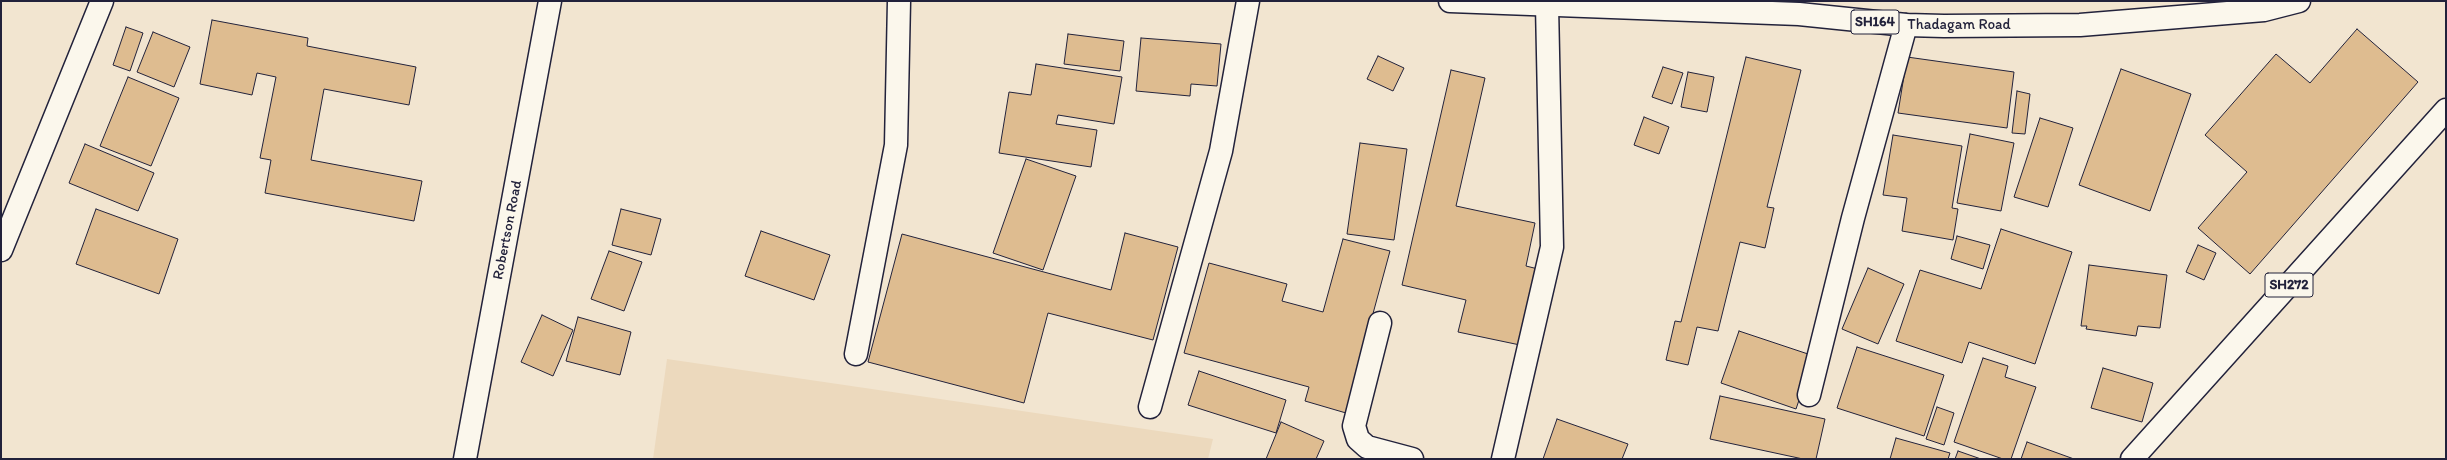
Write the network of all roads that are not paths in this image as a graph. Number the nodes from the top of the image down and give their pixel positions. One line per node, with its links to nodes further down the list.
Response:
1 (102, 1): 10 (street)
2 (550, 1): 15 (street, Robertson Road)
3 (899, 1): 12 (street)
4 (1248, 1): 14 (street)
5 (1450, 1): 7 (street, Thadagam Road / SH164)
6 (2298, 1): 8 (street, Thadagam Road / SH164)
7 (1547, 5): 8 (street, Thadagam Road / SH164); 17 (street)
8 (1906, 25): 13 (street)
9 (2446, 110): 18 (street, SH272)
10 (1, 250)
11 (1380, 323): 16 (street)
12 (856, 354)
13 (1809, 395)
14 (1150, 407)
15 (465, 459)
16 (1412, 459)
17 (1503, 459)
18 (2132, 459)

